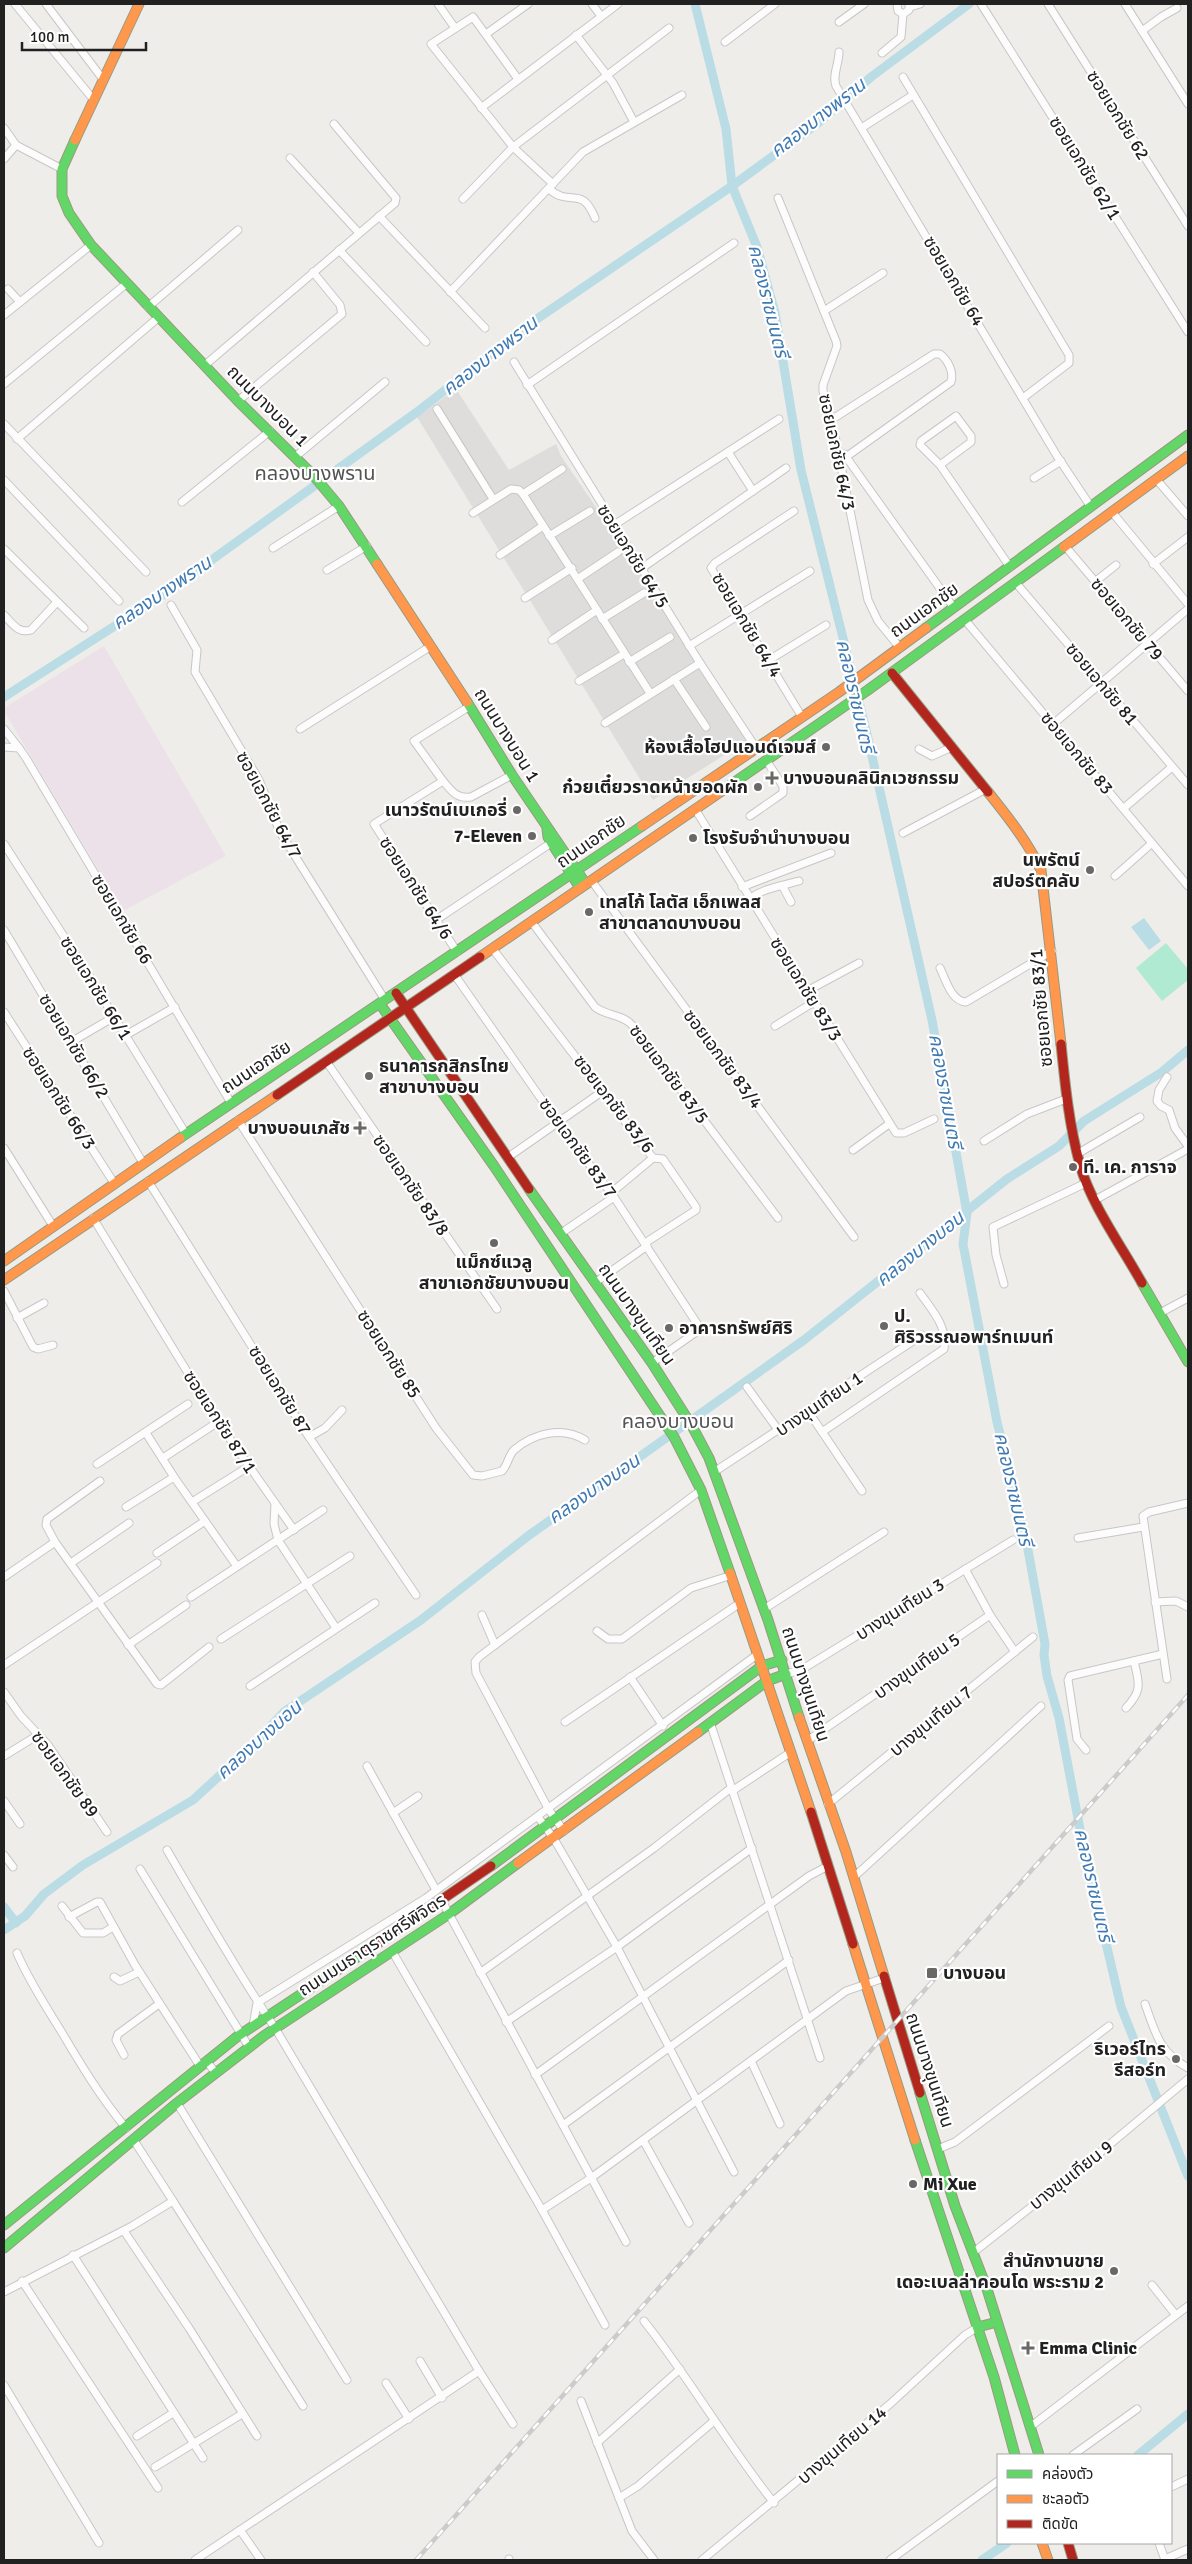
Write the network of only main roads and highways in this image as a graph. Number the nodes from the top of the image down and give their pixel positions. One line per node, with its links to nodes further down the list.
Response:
1 (138, 4): 7 (main road, ถนนบางบอน 1)
2 (1188, 435): 4 (main road, ถนนเอกชัย)
3 (1188, 456): 5 (main road, ถนนเอกชัย)
4 (1120, 485): 5 (main road); 8 (main road, ถนนเอกชัย)
5 (1130, 498): 6 (main road, ถนนเอกชัย)
6 (892, 673): 9 (main road, ถนนเอกชัย); 20 (main road, ซอยเอกชัย 83/1)
7 (547, 828): 8 (main road, ถนนบางบอน 1); 8 (main road, ถนนบางบอน 1)
8 (574, 872): 9 (main road, ถนนบางบอน 1); 10 (main road, ถนนเอกชัย)
9 (586, 884): 12 (main road, ถนนเอกชัย)
10 (396, 993): 11 (main road, ถนนเอกชัย); 12 (main road, ถนนบางขุนเทียน)
11 (382, 1002): 13 (main road, ถนนบางขุนเทียน); 16 (main road, ถนนเอกชัย)
12 (406, 1008): 13 (main road, ถนนเอกชัย); 14 (main road, ถนนบางขุนเทียน)
13 (390, 1018): 15 (main road, ถนนบางขุนเทียน); 18 (main road, ถนนเอกชัย)
14 (507, 1158): 15 (main road); 21 (main road, ถนนบางขุนเทียน)
15 (494, 1166): 22 (main road, ถนนบางขุนเทียน)
16 (18, 1251): 17 (main road, ถนนเอกชัย); 18 (main road)
17 (4, 1261)
18 (26, 1264): 19 (main road, ถนนเอกชัย)
19 (4, 1280)
20 (1188, 1362)
21 (782, 1660): 22 (main road); 23 (main road, ถนนบางขุนเทียน)
22 (762, 1666): 24 (main road, ถนนบางขุนเทียน); 27 (main road, ถนนมนธาตุราชศรีพิจิตร)
23 (786, 1674): 24 (main road, ถนนมนธาตุราชศรีพิจิตร); 25 (main road, ถนนบางขุนเทียน)
24 (768, 1681): 26 (main road, ถนนบางขุนเทียน); 28 (main road, ถนนมนธาตุราชศรีพิจิตร)
25 (907, 2054): 26 (main road); 29 (main road, ถนนบางขุนเทียน)
26 (890, 2060): 30 (main road, ถนนบางขุนเทียน)
27 (4, 2225)
28 (4, 2248)
29 (997, 2322): 30 (main road); 32 (main road, ถนนบางขุนเทียน)
30 (978, 2327): 31 (main road, ถนนบางขุนเทียน)
31 (1015, 2454)
32 (1039, 2454)
33 (1042, 2544): 35 (main road)
34 (1068, 2544): 36 (main road)
35 (1048, 2560)
36 (1073, 2560)

